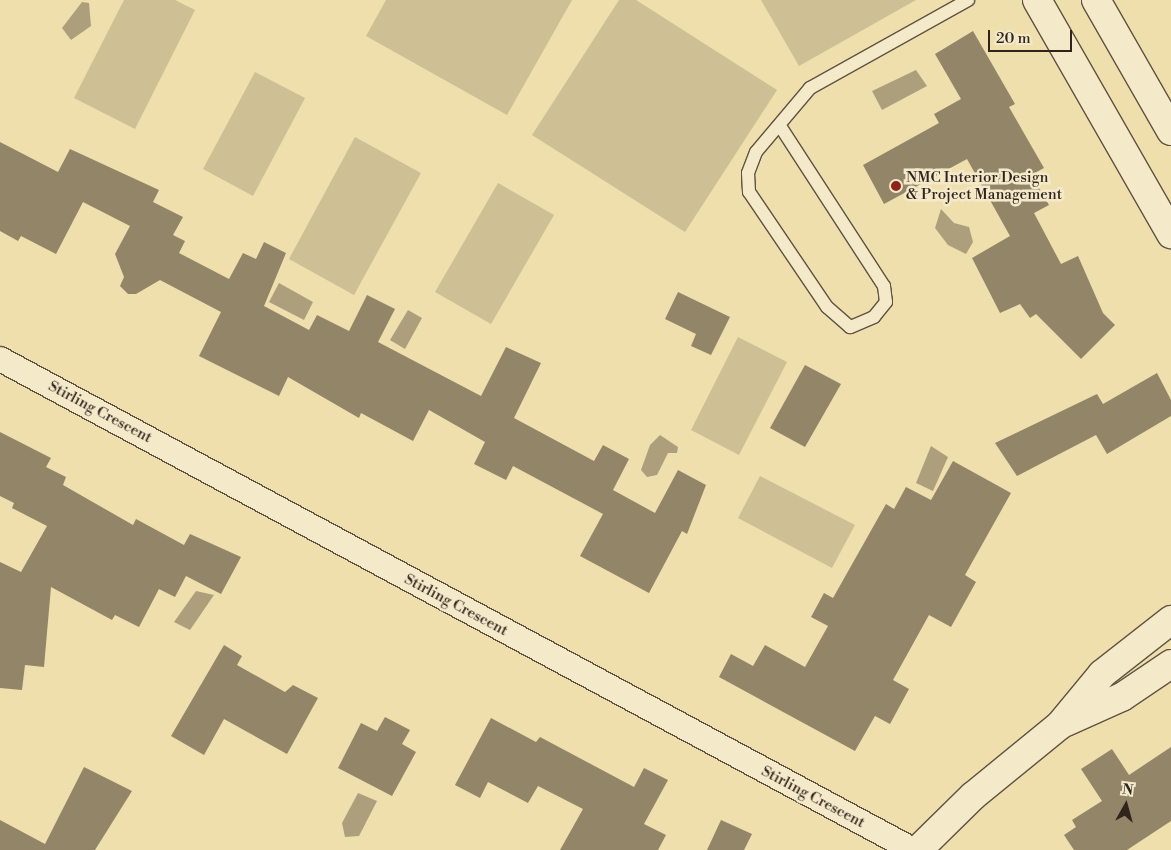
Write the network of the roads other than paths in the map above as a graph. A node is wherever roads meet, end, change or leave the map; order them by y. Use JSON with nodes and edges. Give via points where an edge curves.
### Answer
{"nodes":[{"id":1,"x":968,"y":0,"type":"edge"},
{"id":2,"x":1037,"y":0,"type":"edge"},
{"id":3,"x":1096,"y":0,"type":"edge"},
{"id":4,"x":780,"y":126,"type":"junction"},
{"id":5,"x":1171,"y":131,"type":"edge"},
{"id":6,"x":1171,"y":234,"type":"edge"},
{"id":7,"x":0,"y":359,"type":"edge"},
{"id":8,"x":1171,"y":620,"type":"edge"},
{"id":9,"x":1171,"y":664,"type":"edge"},
{"id":10,"x":1060,"y":725,"type":"junction"},
{"id":11,"x":912,"y":850,"type":"edge"},
{"id":12,"x":918,"y":850,"type":"edge"}],
"edges":[{"from":1,"to":4,"type":"lane","via":[[810,88]]},
{"from":2,"to":6,"type":"street"},
{"from":3,"to":5,"type":"street"},
{"from":4,"to":4,"type":"lane","via":[[756,152],[748,173],[749,192],[827,307],[850,327],[874,317],[886,302],[884,286]]},
{"from":7,"to":11,"type":"street","name":"Stirling Crescent"},
{"from":8,"to":10,"type":"street","via":[[1102,674]]},
{"from":9,"to":10,"type":"street","via":[[1122,697]]},
{"from":10,"to":12,"type":"street","via":[[973,796]]}]}
